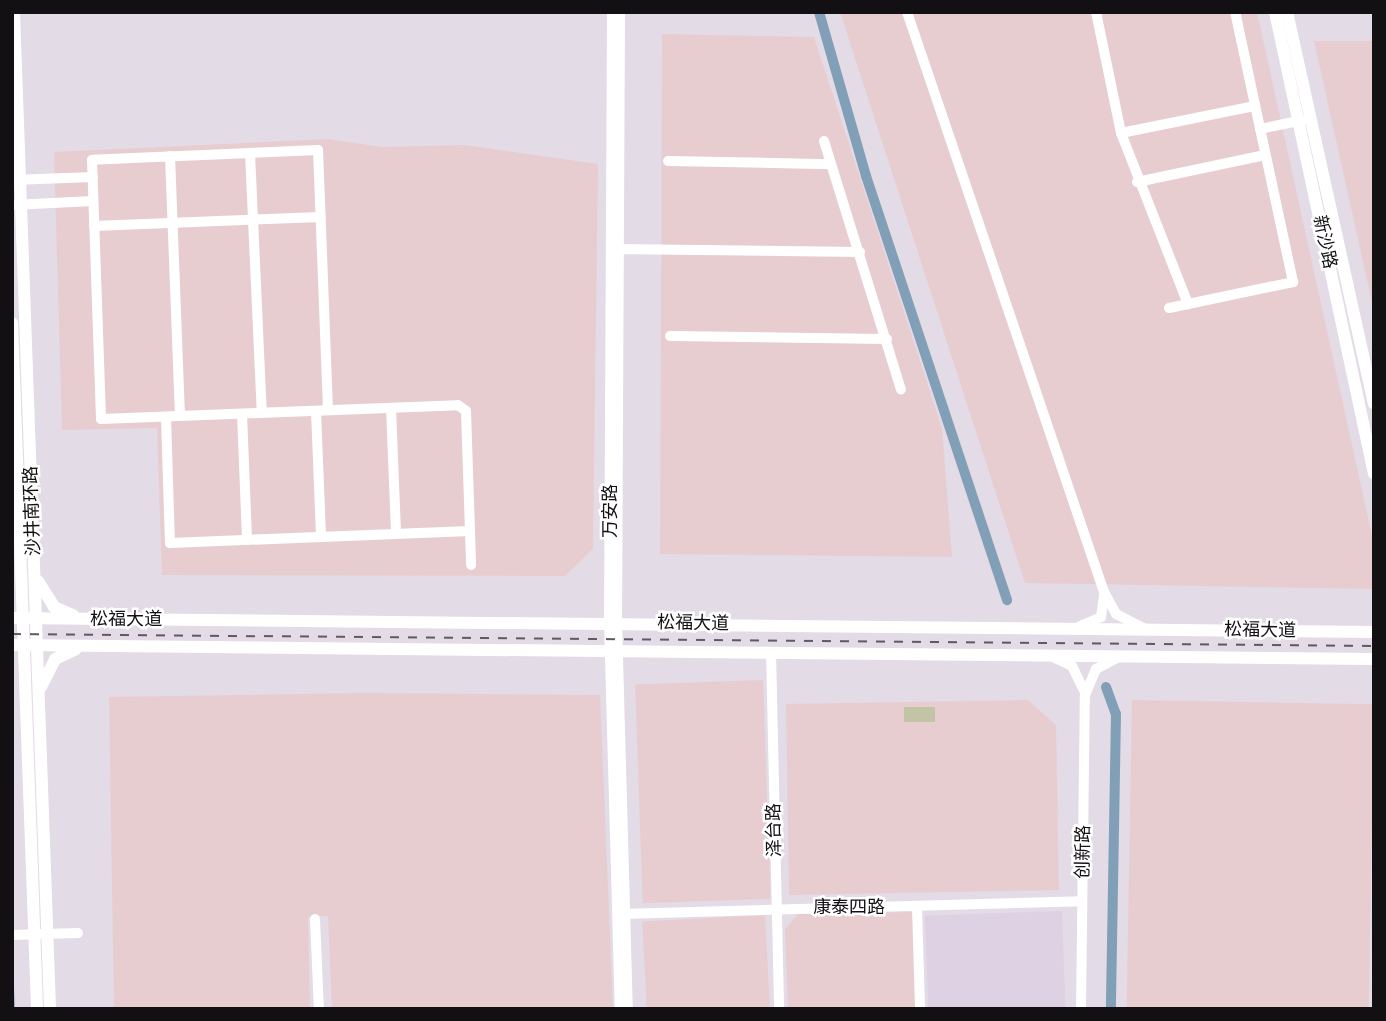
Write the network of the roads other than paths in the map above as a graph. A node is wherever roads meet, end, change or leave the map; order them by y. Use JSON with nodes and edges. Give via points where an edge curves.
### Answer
{"nodes":[{"id":1,"x":14,"y":12,"type":"edge"},
{"id":2,"x":612,"y":12,"type":"edge"},
{"id":3,"x":620,"y":12,"type":"edge"},
{"id":4,"x":907,"y":12,"type":"edge"},
{"id":5,"x":1096,"y":12,"type":"edge"},
{"id":6,"x":1235,"y":12,"type":"edge"},
{"id":7,"x":1275,"y":12,"type":"edge"},
{"id":8,"x":1287,"y":12,"type":"edge"},
{"id":9,"x":14,"y":70,"type":"edge"},
{"id":10,"x":1255,"y":106,"type":"junction"},
{"id":11,"x":1305,"y":119,"type":"junction"},
{"id":12,"x":1260,"y":129,"type":"junction"},
{"id":13,"x":1121,"y":133,"type":"junction"},
{"id":14,"x":824,"y":141,"type":"dead end"},
{"id":15,"x":250,"y":153,"type":"junction"},
{"id":16,"x":1265,"y":155,"type":"junction"},
{"id":17,"x":170,"y":156,"type":"junction"},
{"id":18,"x":668,"y":161,"type":"dead end"},
{"id":19,"x":831,"y":164,"type":"junction"},
{"id":20,"x":93,"y":177,"type":"junction"},
{"id":21,"x":16,"y":180,"type":"edge"},
{"id":22,"x":1137,"y":182,"type":"junction"},
{"id":23,"x":93,"y":201,"type":"junction"},
{"id":24,"x":17,"y":205,"type":"edge"},
{"id":25,"x":321,"y":217,"type":"junction"},
{"id":26,"x":253,"y":220,"type":"junction"},
{"id":27,"x":173,"y":223,"type":"junction"},
{"id":28,"x":94,"y":226,"type":"junction"},
{"id":29,"x":615,"y":249,"type":"junction"},
{"id":30,"x":860,"y":252,"type":"junction"},
{"id":31,"x":1188,"y":304,"type":"junction"},
{"id":32,"x":1169,"y":308,"type":"dead end"},
{"id":33,"x":12,"y":323,"type":"edge"},
{"id":34,"x":670,"y":336,"type":"dead end"},
{"id":35,"x":887,"y":339,"type":"junction"},
{"id":36,"x":13,"y":388,"type":"edge"},
{"id":37,"x":901,"y":389,"type":"dead end"},
{"id":38,"x":1374,"y":403,"type":"edge"},
{"id":39,"x":391,"y":408,"type":"junction"},
{"id":40,"x":328,"y":410,"type":"junction"},
{"id":41,"x":316,"y":411,"type":"junction"},
{"id":42,"x":262,"y":413,"type":"junction"},
{"id":43,"x":242,"y":414,"type":"junction"},
{"id":44,"x":180,"y":416,"type":"junction"},
{"id":45,"x":166,"y":417,"type":"junction"},
{"id":46,"x":1374,"y":473,"type":"edge"},
{"id":47,"x":470,"y":531,"type":"junction"},
{"id":48,"x":396,"y":534,"type":"junction"},
{"id":49,"x":321,"y":537,"type":"junction"},
{"id":50,"x":247,"y":540,"type":"junction"},
{"id":51,"x":34,"y":560,"type":"junction"},
{"id":52,"x":471,"y":565,"type":"dead end"},
{"id":53,"x":21,"y":581,"type":"junction"},
{"id":54,"x":1104,"y":592,"type":"junction"},
{"id":55,"x":12,"y":607,"type":"edge"},
{"id":56,"x":24,"y":618,"type":"edge"},
{"id":57,"x":87,"y":618,"type":"junction"},
{"id":58,"x":613,"y":622,"type":"junction"},
{"id":59,"x":1075,"y":628,"type":"junction"},
{"id":60,"x":1145,"y":629,"type":"junction"},
{"id":61,"x":1370,"y":631,"type":"edge"},
{"id":62,"x":24,"y":646,"type":"edge"},
{"id":63,"x":85,"y":646,"type":"junction"},
{"id":64,"x":613,"y":650,"type":"junction"},
{"id":65,"x":771,"y":652,"type":"junction"},
{"id":66,"x":1049,"y":656,"type":"junction"},
{"id":67,"x":1121,"y":657,"type":"junction"},
{"id":68,"x":12,"y":659,"type":"edge"},
{"id":69,"x":1374,"y":661,"type":"edge"},
{"id":70,"x":26,"y":690,"type":"junction"},
{"id":71,"x":1085,"y":695,"type":"junction"},
{"id":72,"x":38,"y":697,"type":"junction"},
{"id":73,"x":1082,"y":901,"type":"junction"},
{"id":74,"x":917,"y":907,"type":"junction"},
{"id":75,"x":776,"y":908,"type":"junction"},
{"id":76,"x":621,"y":914,"type":"junction"},
{"id":77,"x":315,"y":919,"type":"dead end"},
{"id":78,"x":78,"y":933,"type":"dead end"},
{"id":79,"x":41,"y":934,"type":"junction"},
{"id":80,"x":12,"y":935,"type":"edge"},
{"id":81,"x":37,"y":1009,"type":"edge"},
{"id":82,"x":50,"y":1009,"type":"edge"},
{"id":83,"x":319,"y":1009,"type":"edge"},
{"id":84,"x":620,"y":1009,"type":"edge"},
{"id":85,"x":628,"y":1009,"type":"edge"},
{"id":86,"x":779,"y":1009,"type":"edge"},
{"id":87,"x":920,"y":1009,"type":"edge"},
{"id":88,"x":1081,"y":1009,"type":"edge"}],
"edges":[{"from":1,"to":9,"type":"main road","name":"沙井南环路"},
{"from":2,"to":29,"type":"street","name":"万安路"},
{"from":3,"to":29,"type":"street","name":"万安路"},
{"from":4,"to":54,"type":"street"},
{"from":5,"to":13,"type":"street"},
{"from":6,"to":10,"type":"street"},
{"from":7,"to":11,"type":"main road","name":"新沙路"},
{"from":8,"to":11,"type":"main road","name":"新沙路"},
{"from":9,"to":21,"type":"main road","name":"沙井南环路"},
{"from":10,"to":12,"type":"street"},
{"from":10,"to":13,"type":"street"},
{"from":11,"to":12,"type":"street"},
{"from":11,"to":38,"type":"main road","name":"新沙路"},
{"from":11,"to":46,"type":"main road","name":"新沙路"},
{"from":12,"to":16,"type":"street"},
{"from":13,"to":22,"type":"street"},
{"from":14,"to":19,"type":"street"},
{"from":15,"to":17,"type":"street"},
{"from":15,"to":25,"type":"street","via":[[318,150]]},
{"from":15,"to":26,"type":"street"},
{"from":16,"to":22,"type":"street"},
{"from":16,"to":31,"type":"street","via":[[1293,282]]},
{"from":17,"to":20,"type":"street","via":[[92,160]]},
{"from":17,"to":27,"type":"street"},
{"from":18,"to":19,"type":"street"},
{"from":19,"to":30,"type":"street"},
{"from":20,"to":21,"type":"street"},
{"from":20,"to":23,"type":"street"},
{"from":21,"to":24,"type":"main road","name":"沙井南环路"},
{"from":22,"to":31,"type":"street"},
{"from":23,"to":24,"type":"street"},
{"from":23,"to":28,"type":"street"},
{"from":24,"to":51,"type":"main road","name":"沙井南环路"},
{"from":25,"to":26,"type":"street"},
{"from":25,"to":40,"type":"street"},
{"from":26,"to":27,"type":"street"},
{"from":26,"to":42,"type":"street"},
{"from":27,"to":28,"type":"street"},
{"from":27,"to":44,"type":"street"},
{"from":28,"to":45,"type":"street","via":[[100,419]]},
{"from":29,"to":30,"type":"street"},
{"from":29,"to":58,"type":"street","name":"万安路"},
{"from":30,"to":35,"type":"street"},
{"from":31,"to":32,"type":"street"},
{"from":33,"to":36,"type":"main road","name":"沙井南环路"},
{"from":34,"to":35,"type":"street"},
{"from":35,"to":37,"type":"street"},
{"from":36,"to":53,"type":"main road","name":"沙井南环路"},
{"from":39,"to":40,"type":"street"},
{"from":39,"to":47,"type":"street","via":[[458,405],[466,411]]},
{"from":39,"to":48,"type":"street"},
{"from":40,"to":41,"type":"street"},
{"from":41,"to":42,"type":"street"},
{"from":41,"to":49,"type":"street"},
{"from":42,"to":43,"type":"street"},
{"from":43,"to":44,"type":"street"},
{"from":43,"to":50,"type":"street"},
{"from":44,"to":45,"type":"street"},
{"from":45,"to":50,"type":"street","via":[[170,543]]},
{"from":47,"to":48,"type":"street"},
{"from":47,"to":52,"type":"street"},
{"from":48,"to":49,"type":"street"},
{"from":49,"to":50,"type":"street"},
{"from":51,"to":56,"type":"main road","name":"沙井南环路"},
{"from":51,"to":57,"type":"main road","via":[[50,603]]},
{"from":53,"to":55,"type":"main road"},
{"from":53,"to":56,"type":"main road","name":"沙井南环路"},
{"from":54,"to":59,"type":"street","via":[[1101,617]]},
{"from":54,"to":60,"type":"street","via":[[1116,614]]},
{"from":56,"to":57,"type":"main road","name":"松福大道"},
{"from":56,"to":62,"type":"main road","name":"沙井南环路"},
{"from":57,"to":58,"type":"main road","name":"松福大道"},
{"from":58,"to":59,"type":"main road","name":"松福大道"},
{"from":58,"to":64,"type":"street","name":"万安路"},
{"from":59,"to":60,"type":"main road","name":"松福大道"},
{"from":60,"to":61,"type":"main road","name":"松福大道"},
{"from":62,"to":63,"type":"main road","name":"松福大道"},
{"from":62,"to":70,"type":"main road","name":"沙井南环路"},
{"from":62,"to":72,"type":"main road","name":"沙井南环路"},
{"from":63,"to":64,"type":"main road","name":"松福大道"},
{"from":63,"to":72,"type":"main road","via":[[52,662]]},
{"from":64,"to":65,"type":"main road","name":"松福大道"},
{"from":64,"to":76,"type":"street","name":"万安路"},
{"from":65,"to":66,"type":"main road","name":"松福大道"},
{"from":65,"to":75,"type":"street","name":"泽台路"},
{"from":66,"to":67,"type":"main road","name":"松福大道"},
{"from":66,"to":71,"type":"street","name":"创新路","via":[[1072,666]]},
{"from":67,"to":69,"type":"main road","name":"松福大道"},
{"from":67,"to":71,"type":"street","name":"创新路","via":[[1096,668]]},
{"from":68,"to":70,"type":"main road"},
{"from":70,"to":79,"type":"main road","name":"沙井南环路"},
{"from":71,"to":73,"type":"street","name":"创新路"},
{"from":72,"to":79,"type":"main road","name":"沙井南环路"},
{"from":73,"to":74,"type":"street","name":"康泰四路"},
{"from":73,"to":88,"type":"street","name":"创新路"},
{"from":74,"to":75,"type":"street","name":"康泰四路"},
{"from":74,"to":87,"type":"street"},
{"from":75,"to":76,"type":"street","name":"康泰四路"},
{"from":75,"to":86,"type":"street","name":"泽台路"},
{"from":76,"to":84,"type":"street","name":"万安路"},
{"from":76,"to":85,"type":"street","name":"万安路"},
{"from":77,"to":83,"type":"street"},
{"from":78,"to":79,"type":"street"},
{"from":79,"to":80,"type":"street"},
{"from":79,"to":81,"type":"main road","name":"沙井南环路"},
{"from":79,"to":82,"type":"main road","name":"沙井南环路"}]}
